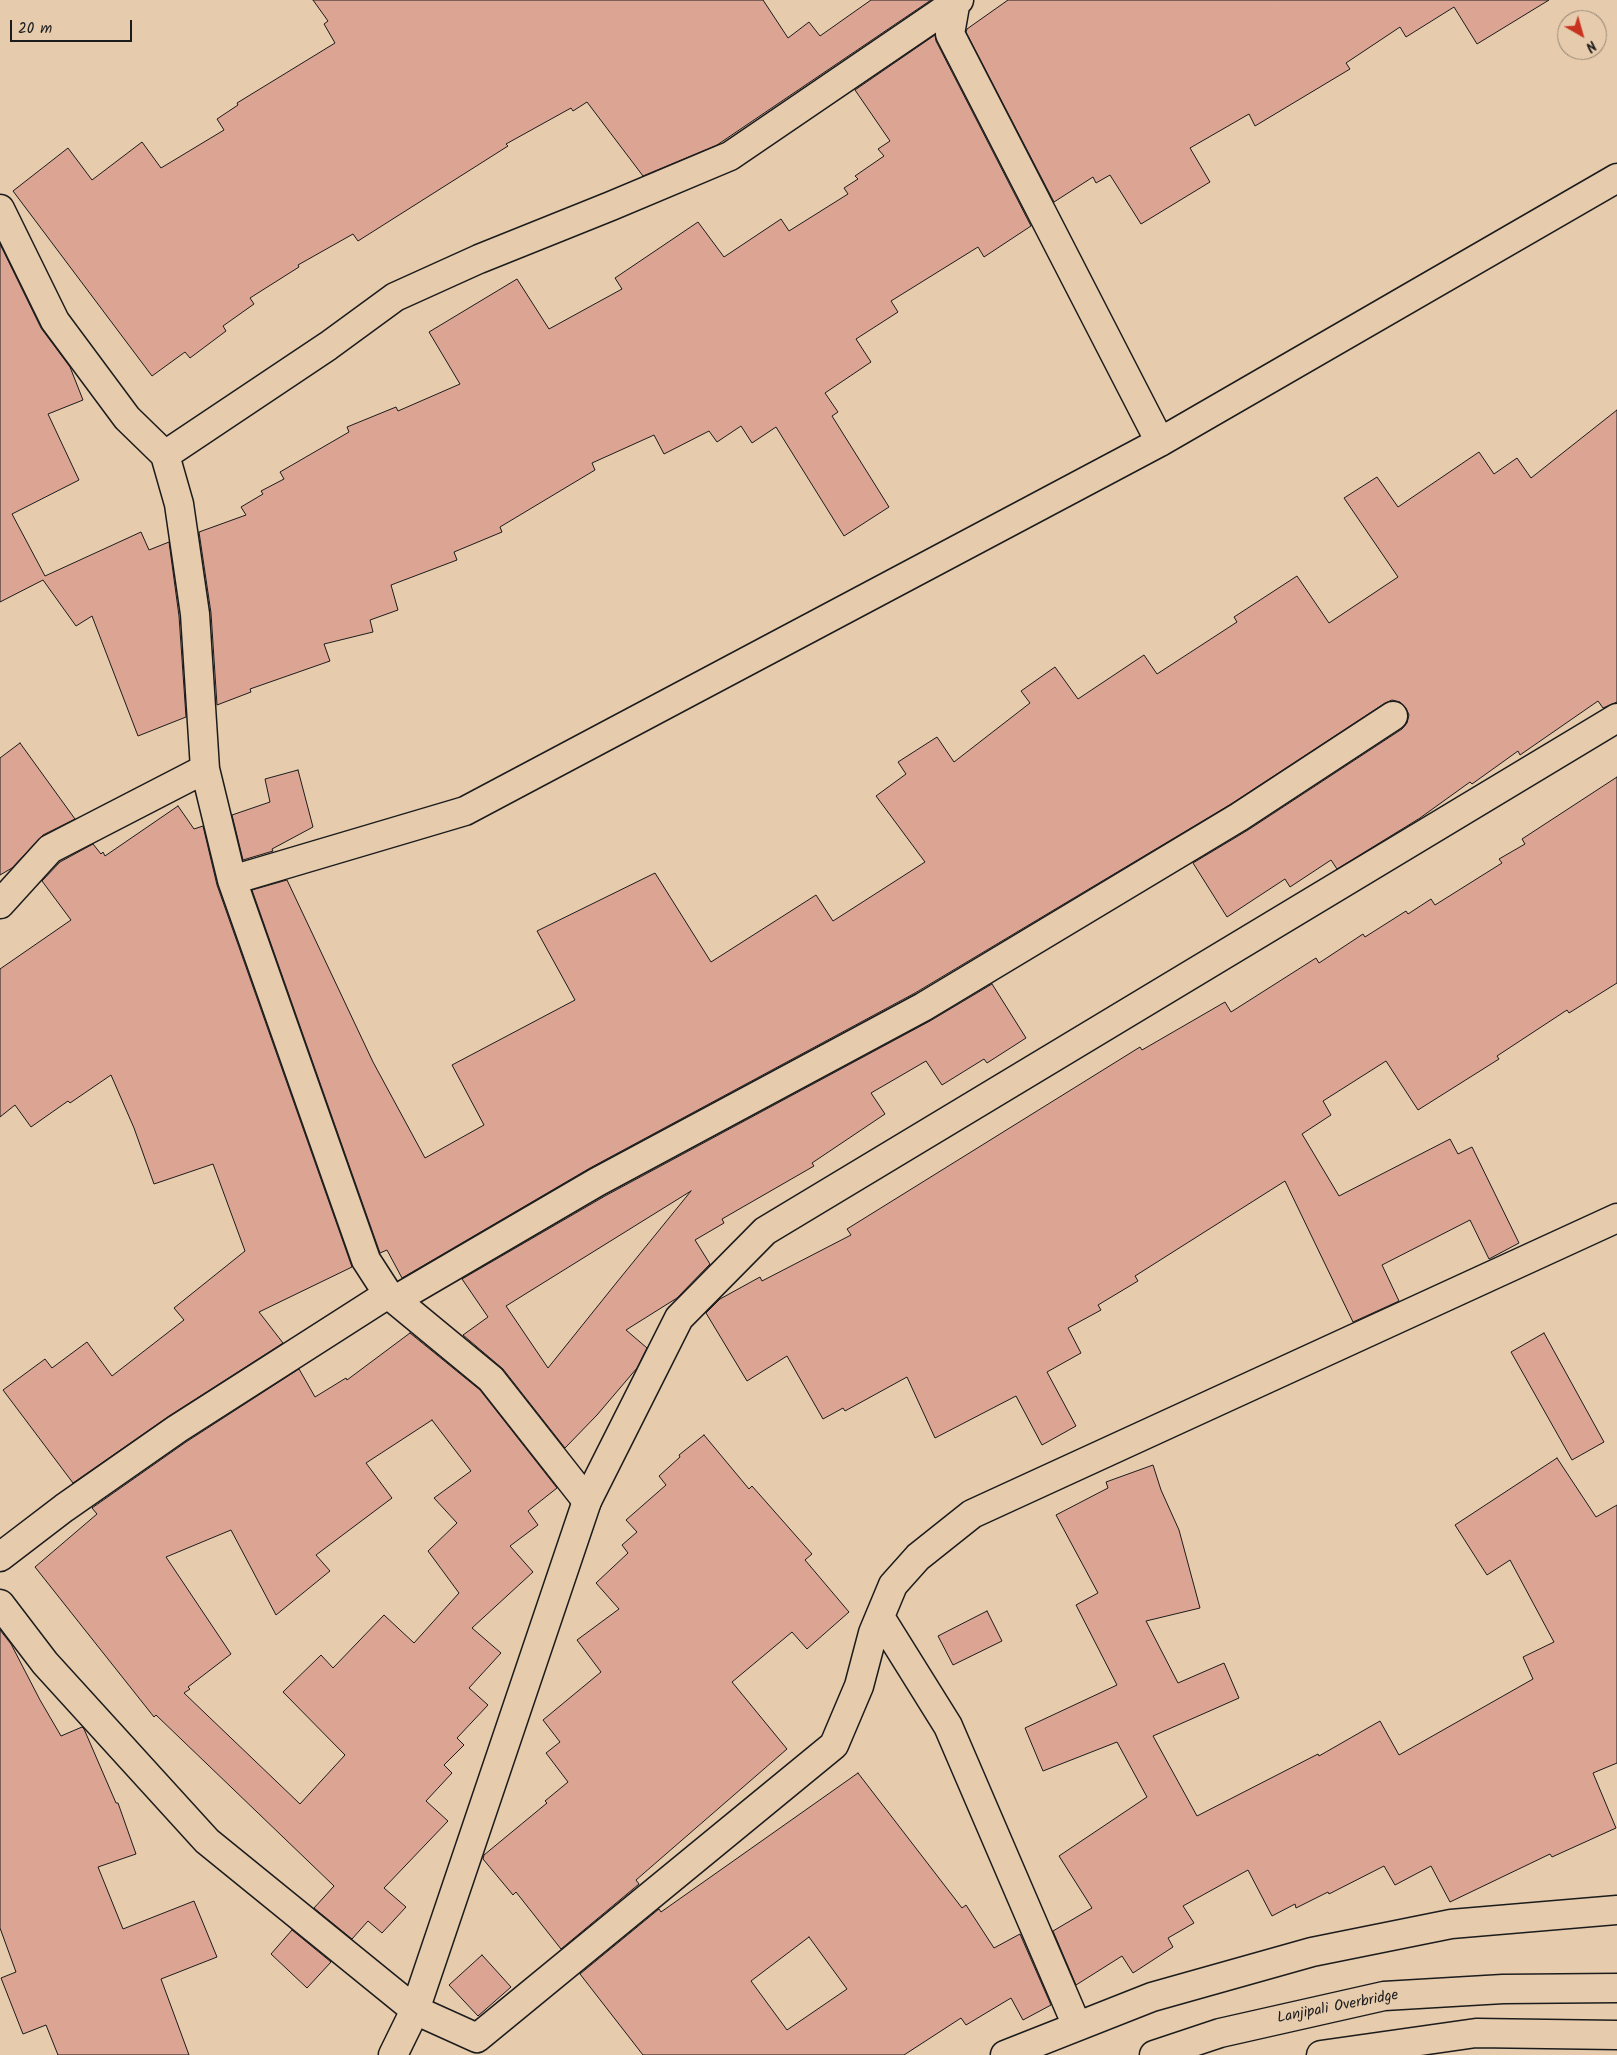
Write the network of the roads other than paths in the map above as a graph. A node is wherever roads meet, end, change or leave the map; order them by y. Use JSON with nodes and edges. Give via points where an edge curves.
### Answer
{"nodes":[{"id":1,"x":957,"y":1,"type":"edge"},
{"id":2,"x":1617,"y":178,"type":"edge"},
{"id":3,"x":0,"y":210,"type":"edge"},
{"id":4,"x":1160,"y":442,"type":"junction"},
{"id":5,"x":165,"y":455,"type":"junction"},
{"id":6,"x":1393,"y":716,"type":"dead end"},
{"id":7,"x":1617,"y":718,"type":"edge"},
{"id":8,"x":205,"y":768,"type":"junction"},
{"id":9,"x":232,"y":880,"type":"junction"},
{"id":10,"x":0,"y":904,"type":"edge"},
{"id":11,"x":1617,"y":1218,"type":"edge"},
{"id":12,"x":392,"y":1297,"type":"junction"},
{"id":13,"x":587,"y":1501,"type":"junction"},
{"id":14,"x":0,"y":1556,"type":"edge"},
{"id":15,"x":0,"y":1604,"type":"edge"},
{"id":16,"x":880,"y":1617,"type":"junction"},
{"id":17,"x":1617,"y":1910,"type":"edge"},
{"id":18,"x":1617,"y":1988,"type":"edge"},
{"id":19,"x":415,"y":2010,"type":"junction"},
{"id":20,"x":1077,"y":2026,"type":"junction"},
{"id":21,"x":1617,"y":2035,"type":"edge"},
{"id":22,"x":393,"y":2055,"type":"edge"},
{"id":23,"x":1005,"y":2055,"type":"edge"},
{"id":24,"x":1154,"y":2055,"type":"edge"},
{"id":25,"x":1321,"y":2055,"type":"edge"}],
"edges":[{"from":1,"to":4,"type":"street","via":[[950,34]]},
{"from":1,"to":5,"type":"street","via":[[730,156],[478,259],[395,297]]},
{"from":2,"to":4,"type":"street"},
{"from":3,"to":5,"type":"street","via":[[55,321],[127,418]]},
{"from":4,"to":9,"type":"street","via":[[465,811]]},
{"from":5,"to":8,"type":"street","via":[[179,504],[194,614]]},
{"from":6,"to":12,"type":"street","via":[[1239,817],[923,1007],[597,1182]]},
{"from":7,"to":13,"type":"street","via":[[765,1231],[679,1318]]},
{"from":8,"to":9,"type":"street"},
{"from":8,"to":10,"type":"street","via":[[50,849]]},
{"from":9,"to":12,"type":"street","via":[[366,1260]]},
{"from":11,"to":16,"type":"street","via":[[972,1514],[918,1557],[893,1585]]},
{"from":12,"to":13,"type":"street","via":[[491,1379]]},
{"from":12,"to":14,"type":"street","via":[[177,1429]]},
{"from":13,"to":19,"type":"street"},
{"from":15,"to":19,"type":"street","via":[[45,1663],[207,1841]]},
{"from":16,"to":19,"type":"street","via":[[860,1686],[834,1745],[477,2038]]},
{"from":16,"to":20,"type":"street","via":[[948,1726]]},
{"from":17,"to":20,"type":"street","via":[[1451,1924],[1312,1952],[1152,1997]]},
{"from":18,"to":24,"type":"street","name":"Lanjipali Overbridge","via":[[1502,1989],[1384,1996],[1220,2033]]},
{"from":19,"to":22,"type":"street"},
{"from":20,"to":23,"type":"street"},
{"from":21,"to":25,"type":"street","via":[[1476,2033]]}]}
